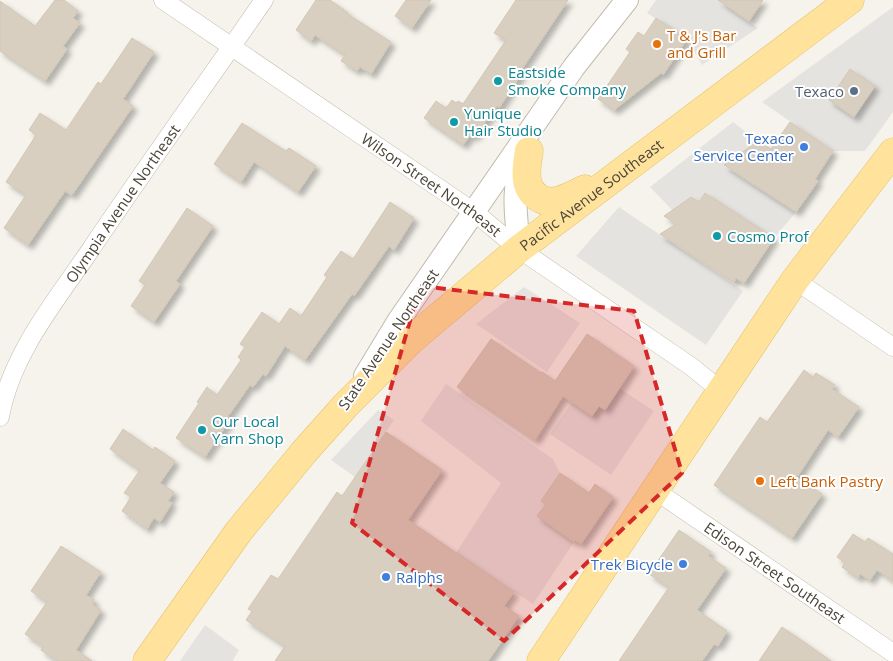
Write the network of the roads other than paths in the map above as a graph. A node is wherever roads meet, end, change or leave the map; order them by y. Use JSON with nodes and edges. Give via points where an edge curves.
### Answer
{"nodes":[{"id":1,"x":163,"y":0,"type":"edge"},
{"id":2,"x":264,"y":0,"type":"edge"},
{"id":3,"x":850,"y":0,"type":"edge"},
{"id":4,"x":624,"y":5,"type":"edge"},
{"id":5,"x":232,"y":47,"type":"junction"},
{"id":6,"x":529,"y":151,"type":"junction"},
{"id":7,"x":893,"y":152,"type":"edge"},
{"id":8,"x":636,"y":160,"type":"junction"},
{"id":9,"x":474,"y":212,"type":"junction"},
{"id":10,"x":519,"y":249,"type":"junction"},
{"id":11,"x":795,"y":280,"type":"junction"},
{"id":12,"x":893,"y":347,"type":"edge"},
{"id":13,"x":721,"y":391,"type":"junction"},
{"id":14,"x":345,"y":406,"type":"junction"},
{"id":15,"x":0,"y":417,"type":"edge"},
{"id":16,"x":656,"y":491,"type":"junction"},
{"id":17,"x":893,"y":653,"type":"edge"},
{"id":18,"x":147,"y":661,"type":"edge"},
{"id":19,"x":541,"y":661,"type":"edge"}],
"edges":[{"from":1,"to":5,"type":"street","name":"Wilson Street Northeast"},
{"from":2,"to":5,"type":"street","name":"Olympia Avenue Northeast"},
{"from":3,"to":8,"type":"main road","name":"Pacific Avenue Southeast"},
{"from":4,"to":6,"type":"street","name":"State Avenue Northeast"},
{"from":4,"to":9,"type":"street","name":"State Avenue Northeast","via":[[574,67]]},
{"from":5,"to":9,"type":"street","name":"Wilson Street Northeast"},
{"from":5,"to":15,"type":"street","name":"Olympia Avenue Northeast","via":[[35,331],[16,368]]},
{"from":6,"to":8,"type":"main road","via":[[528,188],[544,201],[558,201]]},
{"from":6,"to":10,"type":"street","name":"State Avenue Northeast","via":[[520,168],[516,187]]},
{"from":7,"to":11,"type":"main road"},
{"from":8,"to":10,"type":"main road","name":"Pacific Avenue Southeast"},
{"from":9,"to":10,"type":"street","name":"Wilson Street Northeast"},
{"from":9,"to":14,"type":"street","name":"State Avenue Northeast","via":[[399,320]]},
{"from":10,"to":13,"type":"street","name":"Wilson Street Northeast","via":[[692,367]]},
{"from":10,"to":14,"type":"main road","name":"Pacific Avenue Southeast","via":[[411,340]]},
{"from":11,"to":12,"type":"street"},
{"from":11,"to":13,"type":"main road"},
{"from":13,"to":16,"type":"main road"},
{"from":14,"to":18,"type":"main road","name":"State Avenue Northeast","via":[[239,531]]},
{"from":16,"to":17,"type":"street","name":"Edison Street Southeast"},
{"from":16,"to":19,"type":"main road"}]}
